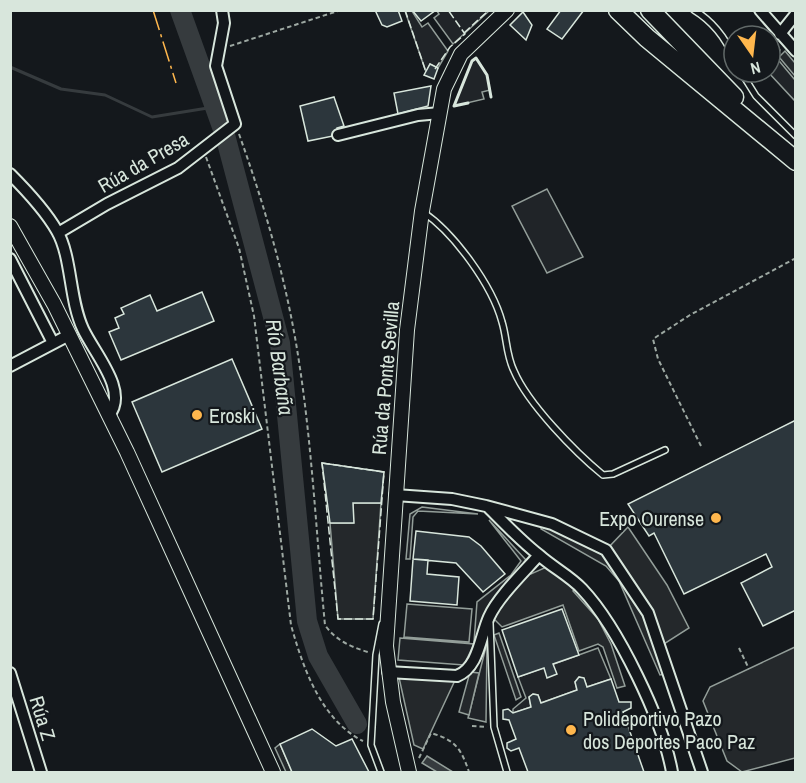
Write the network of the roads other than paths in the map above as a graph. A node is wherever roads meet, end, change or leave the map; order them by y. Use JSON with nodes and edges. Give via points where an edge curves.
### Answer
{"nodes":[{"id":1,"x":222,"y":10,"type":"edge"},
{"id":2,"x":507,"y":10,"type":"edge"},
{"id":3,"x":618,"y":10,"type":"edge"},
{"id":4,"x":650,"y":10,"type":"edge"},
{"id":5,"x":694,"y":10,"type":"edge"},
{"id":6,"x":760,"y":10,"type":"edge"},
{"id":7,"x":795,"y":14,"type":"edge"},
{"id":8,"x":772,"y":24,"type":"edge"},
{"id":9,"x":782,"y":31,"type":"edge"},
{"id":10,"x":782,"y":36,"type":"edge"},
{"id":11,"x":722,"y":37,"type":"edge"},
{"id":12,"x":795,"y":51,"type":"edge"},
{"id":13,"x":748,"y":84,"type":"edge"},
{"id":14,"x":440,"y":113,"type":"junction"},
{"id":15,"x":338,"y":135,"type":"dead end"},
{"id":16,"x":795,"y":136,"type":"edge"},
{"id":17,"x":795,"y":151,"type":"edge"},
{"id":18,"x":795,"y":161,"type":"edge"},
{"id":19,"x":10,"y":174,"type":"edge"},
{"id":20,"x":422,"y":211,"type":"junction"},
{"id":21,"x":10,"y":226,"type":"edge"},
{"id":22,"x":58,"y":233,"type":"junction"},
{"id":23,"x":10,"y":259,"type":"edge"},
{"id":24,"x":69,"y":335,"type":"junction"},
{"id":25,"x":54,"y":343,"type":"junction"},
{"id":26,"x":10,"y":366,"type":"edge"},
{"id":27,"x":109,"y":416,"type":"junction"},
{"id":28,"x":665,"y":450,"type":"dead end"},
{"id":29,"x":394,"y":495,"type":"junction"},
{"id":30,"x":486,"y":506,"type":"junction"},
{"id":31,"x":539,"y":555,"type":"junction"},
{"id":32,"x":388,"y":594,"type":"junction"},
{"id":33,"x":490,"y":615,"type":"junction"},
{"id":34,"x":388,"y":672,"type":"junction"},
{"id":35,"x":10,"y":673,"type":"edge"},
{"id":36,"x":414,"y":770,"type":"edge"},
{"id":37,"x":41,"y":772,"type":"edge"},
{"id":38,"x":273,"y":772,"type":"edge"},
{"id":39,"x":381,"y":772,"type":"edge"},
{"id":40,"x":507,"y":772,"type":"edge"},
{"id":41,"x":672,"y":772,"type":"edge"},
{"id":42,"x":702,"y":772,"type":"edge"}],
"edges":[{"from":1,"to":22,"type":"street","name":"Rúa da Presa","via":[[224,23],[216,66],[235,124],[178,168]]},
{"from":2,"to":14,"type":"street","name":"Rúa da Ponte Sevilla","via":[[461,54],[444,89]]},
{"from":3,"to":18,"type":"highway"},
{"from":4,"to":17,"type":"highway","via":[[729,92]]},
{"from":5,"to":11,"type":"lane"},
{"from":6,"to":8,"type":"street"},
{"from":7,"to":9,"type":"street"},
{"from":10,"to":12,"type":"street"},
{"from":13,"to":16,"type":"lane"},
{"from":14,"to":15,"type":"street"},
{"from":14,"to":20,"type":"street","name":"Rúa da Ponte Sevilla"},
{"from":19,"to":22,"type":"street"},
{"from":20,"to":28,"type":"lane","via":[[439,223],[490,290],[514,372],[584,459],[603,475],[613,474]]},
{"from":20,"to":29,"type":"street","name":"Rúa da Ponte Sevilla","via":[[406,330]]},
{"from":21,"to":24,"type":"street"},
{"from":22,"to":27,"type":"street","via":[[79,320],[117,395]]},
{"from":23,"to":25,"type":"street"},
{"from":24,"to":25,"type":"street"},
{"from":24,"to":27,"type":"street"},
{"from":25,"to":26,"type":"street"},
{"from":27,"to":38,"type":"street"},
{"from":29,"to":30,"type":"street"},
{"from":29,"to":32,"type":"street","name":"Rúa da Ponte Sevilla"},
{"from":30,"to":31,"type":"street"},
{"from":30,"to":42,"type":"street","via":[[552,524],[606,550],[648,613]]},
{"from":31,"to":33,"type":"street"},
{"from":31,"to":41,"type":"street","via":[[580,587],[605,619],[652,711]]},
{"from":32,"to":34,"type":"street","name":"Rúa da Ponte Sevilla"},
{"from":32,"to":39,"type":"lane","via":[[376,655],[371,745]]},
{"from":33,"to":34,"type":"street","via":[[476,656],[464,673],[457,676]]},
{"from":33,"to":40,"type":"lane","via":[[494,727]]},
{"from":34,"to":36,"type":"street","name":"Rúa da Ponte Sevilla"},
{"from":35,"to":37,"type":"street","name":"Rúa Z"}]}
